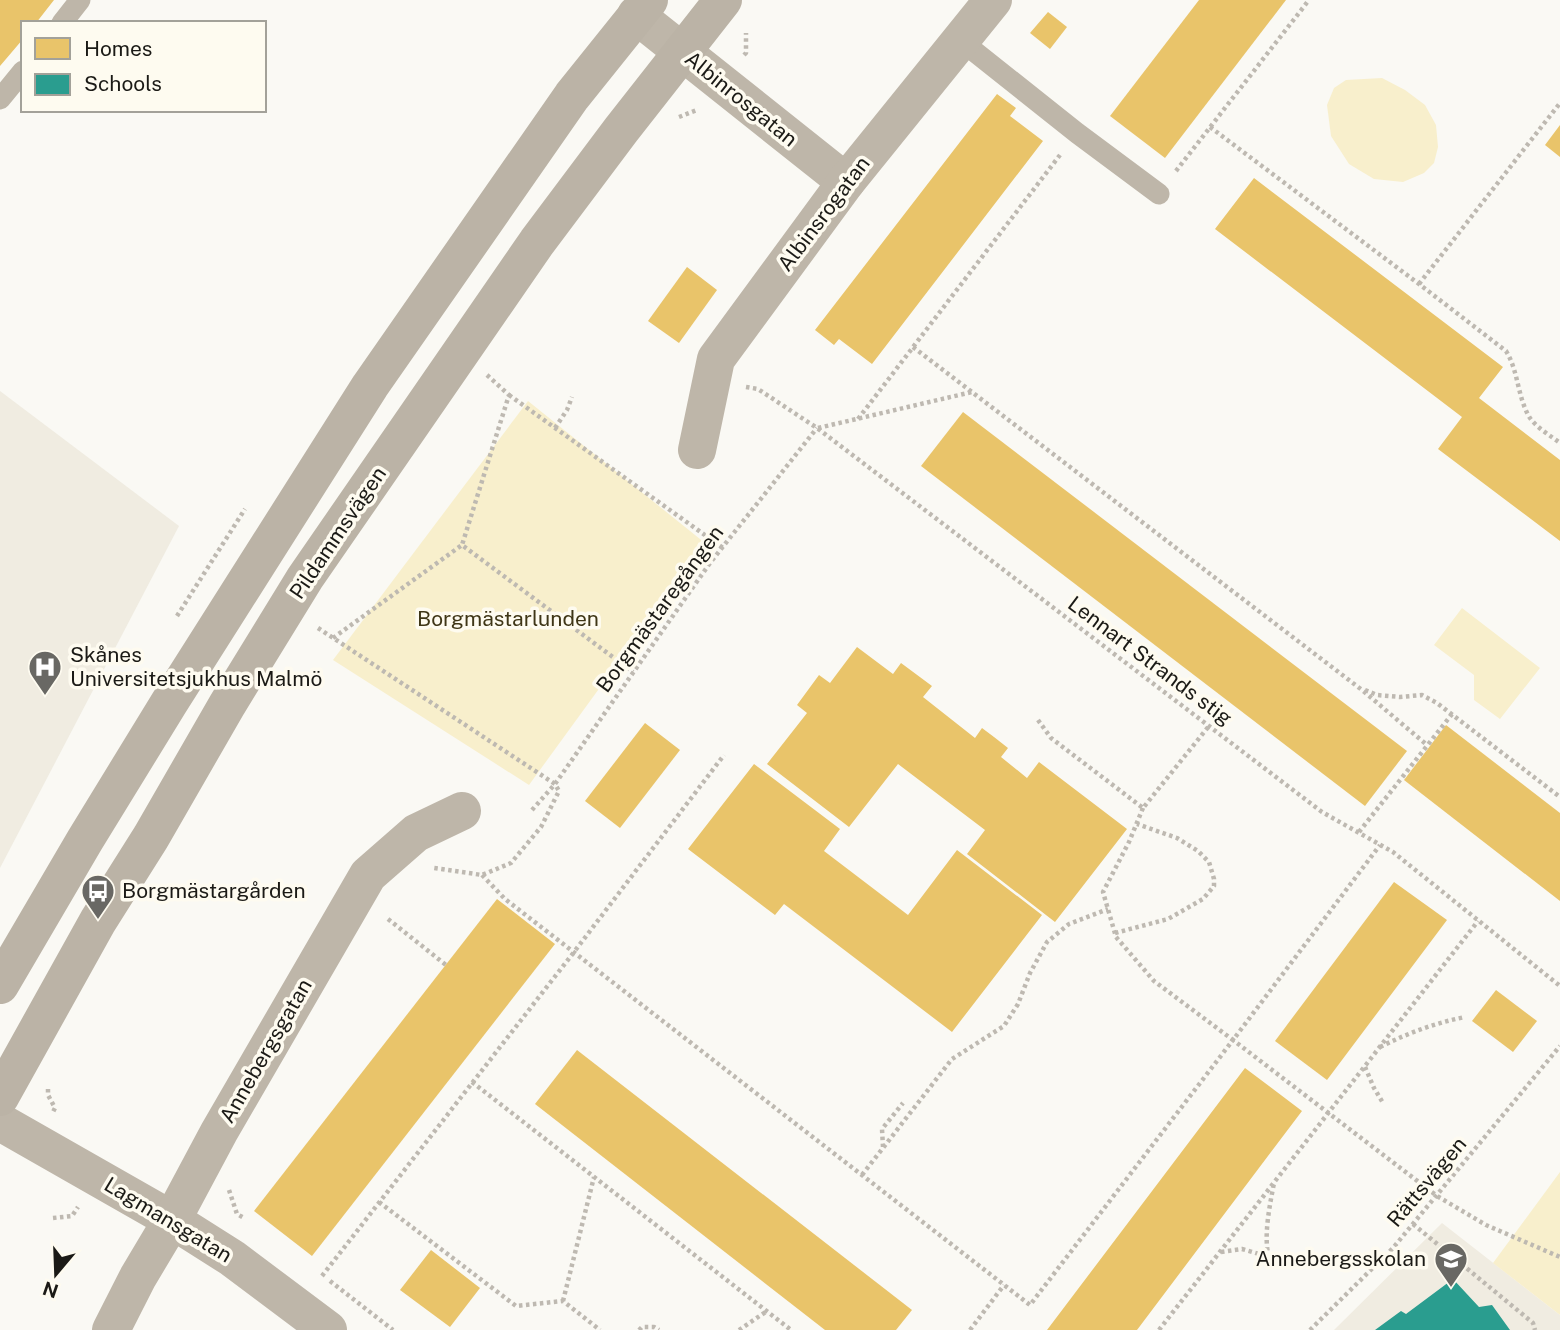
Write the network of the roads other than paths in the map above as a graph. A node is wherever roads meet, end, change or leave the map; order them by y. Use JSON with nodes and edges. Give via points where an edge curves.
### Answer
{"nodes":[{"id":1,"x":80,"y":0,"type":"edge"},
{"id":2,"x":993,"y":0,"type":"edge"},
{"id":3,"x":643,"y":8,"type":"edge"},
{"id":4,"x":736,"y":12,"type":"edge"},
{"id":5,"x":64,"y":21,"type":"edge"},
{"id":6,"x":960,"y":40,"type":"junction"},
{"id":7,"x":682,"y":51,"type":"junction"},
{"id":8,"x":21,"y":73,"type":"edge"},
{"id":9,"x":0,"y":99,"type":"edge"},
{"id":10,"x":846,"y":182,"type":"junction"},
{"id":11,"x":1158,"y":194,"type":"road end"},
{"id":12,"x":697,"y":450,"type":"dead end"},
{"id":13,"x":462,"y":811,"type":"dead end"},
{"id":14,"x":0,"y":985,"type":"edge"},
{"id":15,"x":0,"y":1097,"type":"edge"},
{"id":16,"x":0,"y":1122,"type":"edge"},
{"id":17,"x":172,"y":1220,"type":"junction"},
{"id":18,"x":111,"y":1330,"type":"edge"},
{"id":19,"x":328,"y":1330,"type":"edge"}],
"edges":[{"from":1,"to":5,"type":"lane"},
{"from":2,"to":6,"type":"street","name":"Albinsrogatan"},
{"from":3,"to":7,"type":"street","name":"Albinrosgatan"},
{"from":3,"to":14,"type":"main road","via":[[572,96],[370,386],[169,703]]},
{"from":4,"to":7,"type":"main road","name":"Pildammsvägen"},
{"from":6,"to":10,"type":"street","name":"Albinsrogatan"},
{"from":6,"to":11,"type":"lane"},
{"from":7,"to":10,"type":"street","name":"Albinrosgatan"},
{"from":7,"to":15,"type":"main road","name":"Pildammsvägen","via":[[537,242],[305,578],[98,921]]},
{"from":8,"to":9,"type":"lane"},
{"from":10,"to":12,"type":"street","name":"Albinsrogatan","via":[[716,359]]},
{"from":13,"to":17,"type":"street","name":"Annebergsgatan","via":[[416,833],[368,875]]},
{"from":16,"to":17,"type":"street","name":"Lagmansgatan"},
{"from":17,"to":18,"type":"street","name":"Annebergsgatan"},
{"from":17,"to":19,"type":"street","name":"Lagmansgatan","via":[[232,1258]]}]}
